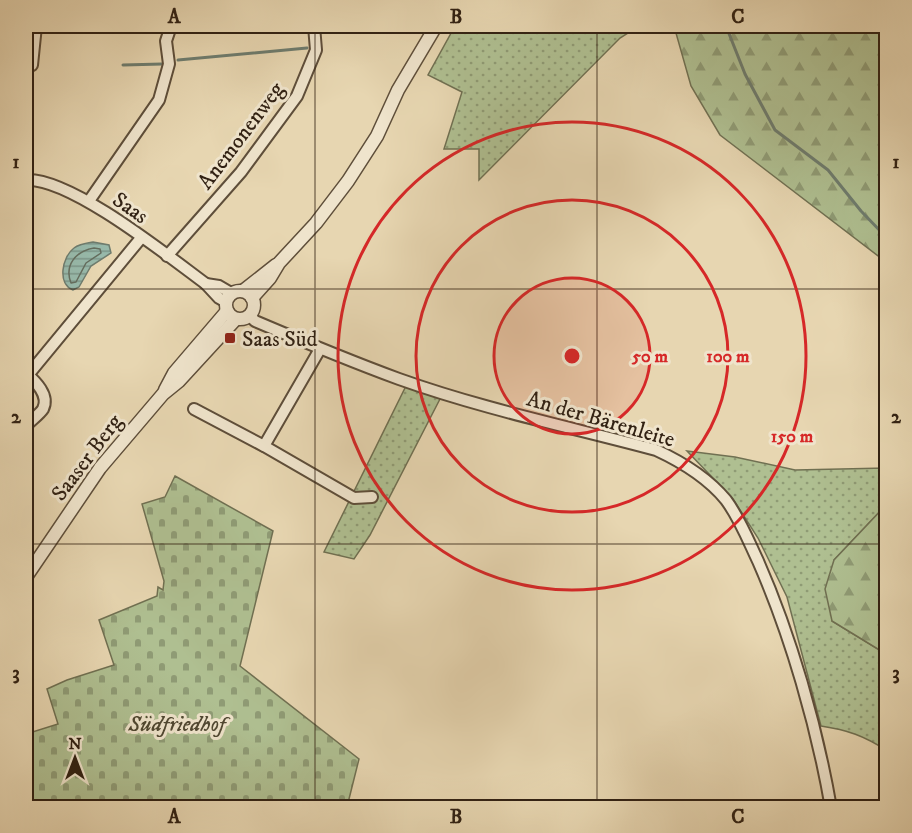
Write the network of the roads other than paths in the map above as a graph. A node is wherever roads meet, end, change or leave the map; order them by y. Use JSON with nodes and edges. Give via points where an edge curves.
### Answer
{"nodes":[{"id":1,"x":36,"y":26,"type":"edge"},
{"id":2,"x":171,"y":26,"type":"edge"},
{"id":3,"x":314,"y":26,"type":"edge"},
{"id":4,"x":436,"y":26,"type":"edge"},
{"id":5,"x":32,"y":65,"type":"dead end"},
{"id":6,"x":26,"y":180,"type":"edge"},
{"id":7,"x":89,"y":201,"type":"junction"},
{"id":8,"x":141,"y":238,"type":"junction"},
{"id":9,"x":167,"y":256,"type":"junction"},
{"id":10,"x":236,"y":302,"type":"junction"},
{"id":11,"x":250,"y":315,"type":"junction"},
{"id":12,"x":320,"y":349,"type":"junction"},
{"id":13,"x":27,"y":374,"type":"edge"},
{"id":14,"x":194,"y":409,"type":"dead end"},
{"id":15,"x":26,"y":426,"type":"edge"},
{"id":16,"x":264,"y":446,"type":"junction"},
{"id":17,"x":372,"y":497,"type":"dead end"},
{"id":18,"x":26,"y":577,"type":"edge"},
{"id":19,"x":831,"y":807,"type":"edge"}],
"edges":[{"from":1,"to":5,"type":"street"},
{"from":2,"to":7,"type":"street","via":[[166,41],[169,64],[159,100]]},
{"from":3,"to":9,"type":"street","name":"Anemonenweg","via":[[316,50],[297,96],[241,172]]},
{"from":4,"to":10,"type":"street","name":"Saaser Berg","via":[[348,181],[270,278]]},
{"from":6,"to":7,"type":"street","name":"Saas","via":[[50,184]]},
{"from":7,"to":8,"type":"street","name":"Saas"},
{"from":8,"to":9,"type":"street","name":"Saas"},
{"from":8,"to":13,"type":"street"},
{"from":9,"to":10,"type":"street","name":"Saas","via":[[206,284],[219,286]]},
{"from":10,"to":11,"type":"street","via":[[246,318]]},
{"from":10,"to":11,"type":"street","via":[[254,305]]},
{"from":10,"to":18,"type":"street","name":"Saaser Berg","via":[[179,381],[163,394],[100,468]]},
{"from":11,"to":12,"type":"street","name":"An der Bärenleite","via":[[255,321]]},
{"from":12,"to":16,"type":"street"},
{"from":12,"to":19,"type":"street","name":"An der Bärenleite","via":[[465,400],[656,450],[677,459],[715,488],[739,519],[784,628],[813,724]]},
{"from":13,"to":15,"type":"street","via":[[40,386],[44,400],[43,409]]},
{"from":14,"to":16,"type":"street"},
{"from":16,"to":17,"type":"street","via":[[354,498]]}]}
